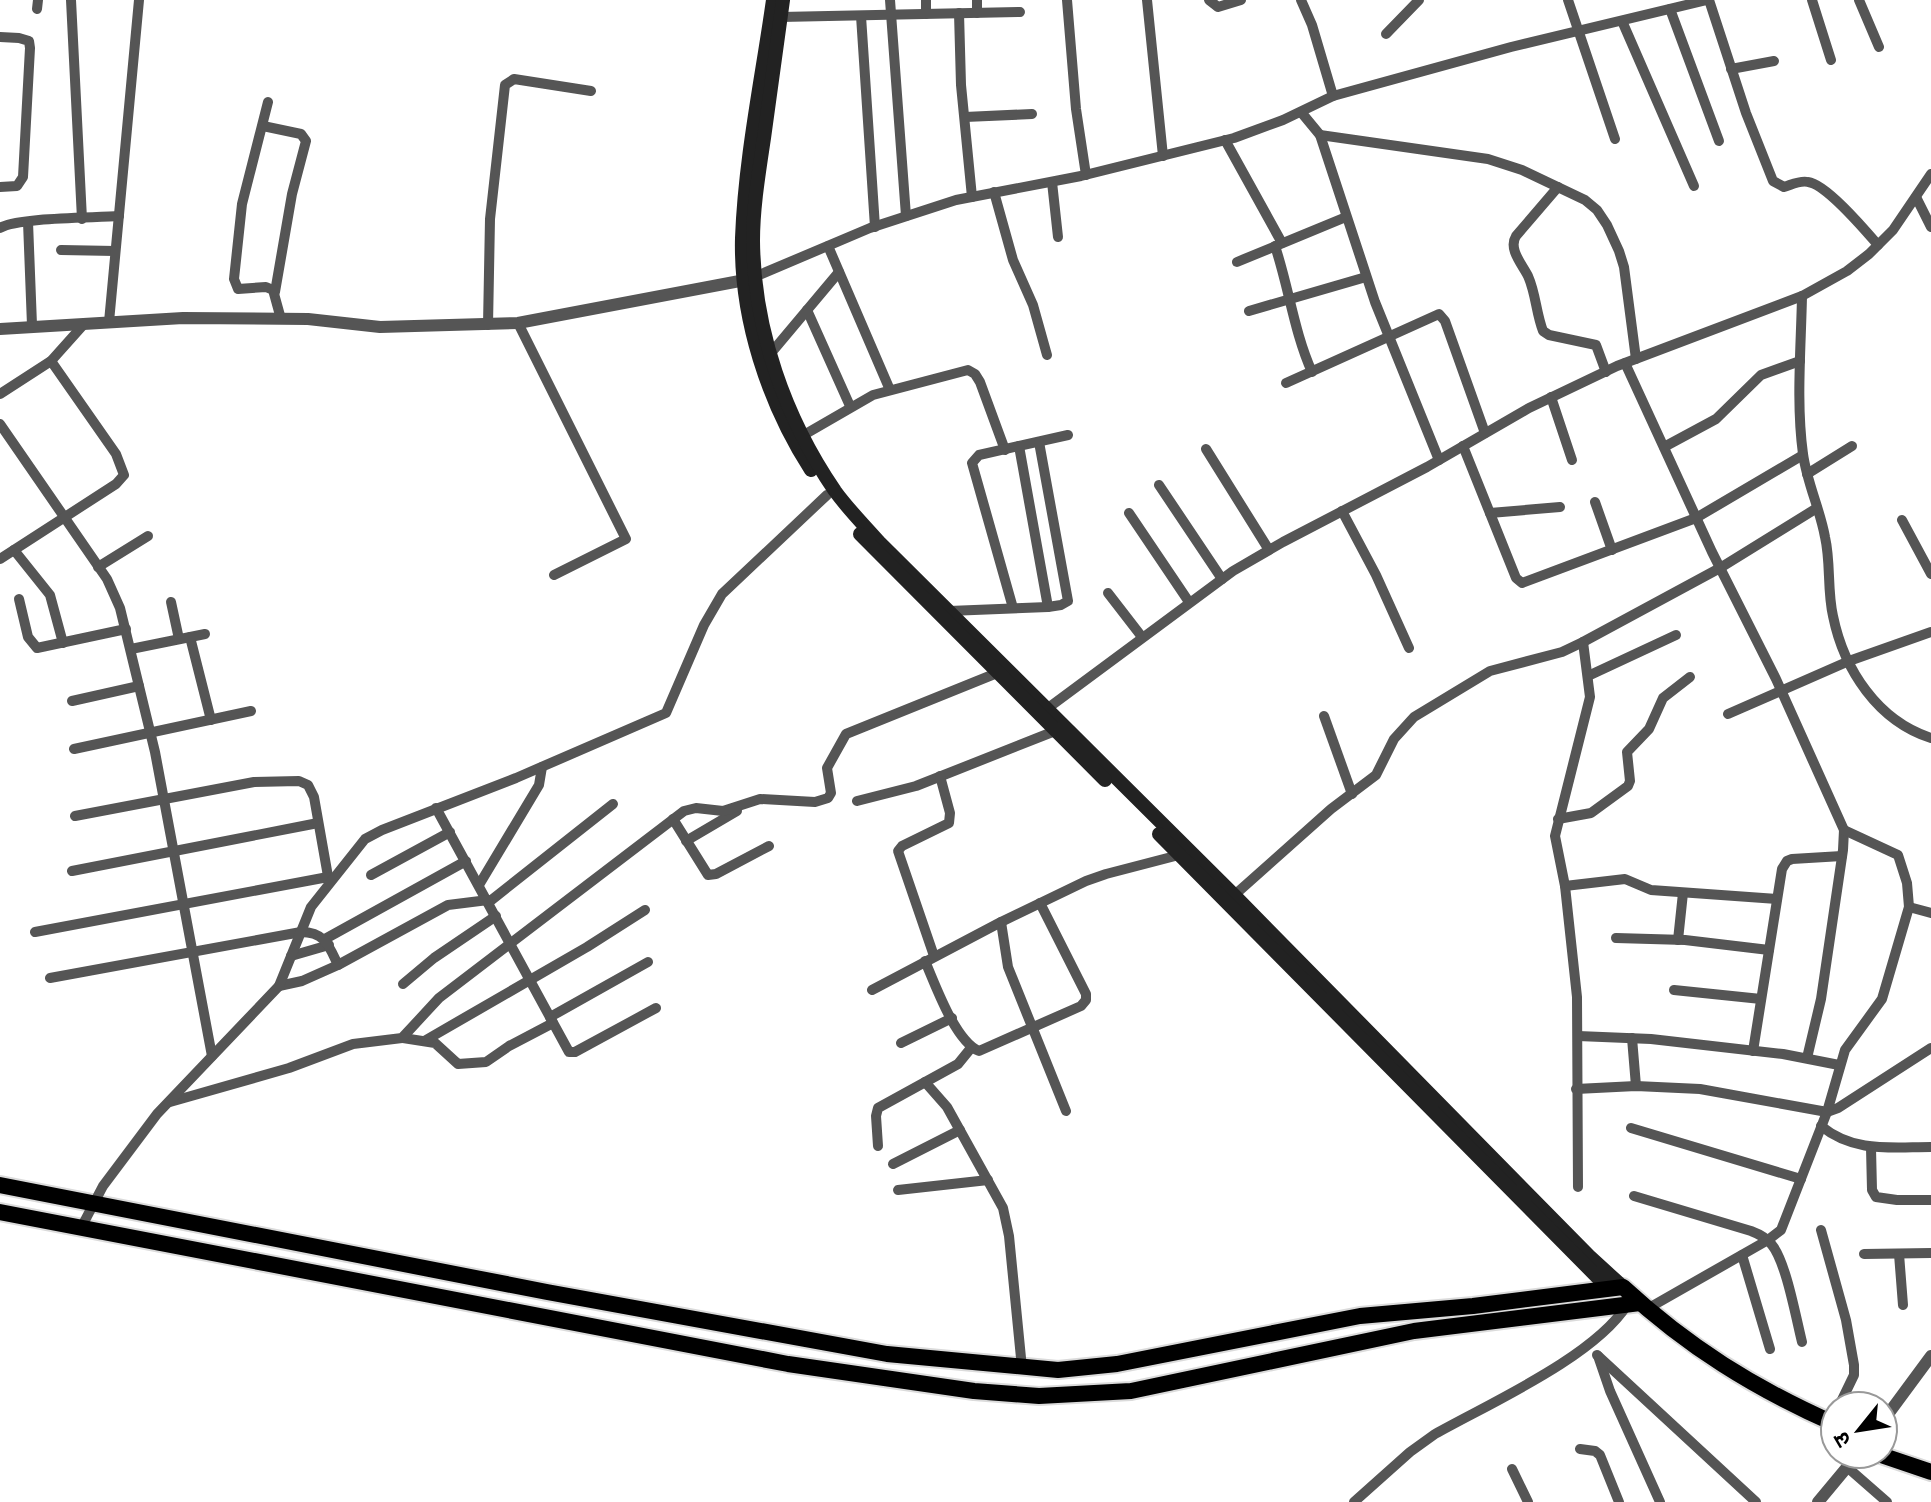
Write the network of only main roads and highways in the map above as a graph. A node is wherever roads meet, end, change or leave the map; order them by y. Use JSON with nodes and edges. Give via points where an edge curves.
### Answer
{"nodes":[{"id":1,"x":773,"y":0,"type":"edge"},
{"id":2,"x":783,"y":0,"type":"edge"},
{"id":3,"x":750,"y":278,"type":"junction"},
{"id":4,"x":1043,"y":712,"type":"junction"},
{"id":5,"x":1230,"y":899,"type":"junction"},
{"id":6,"x":0,"y":1185,"type":"edge"},
{"id":7,"x":0,"y":1212,"type":"edge"},
{"id":8,"x":1616,"y":1288,"type":"junction"},
{"id":9,"x":1638,"y":1306,"type":"junction"},
{"id":10,"x":1819,"y":1421,"type":"edge"},
{"id":11,"x":1899,"y":1451,"type":"edge"},
{"id":12,"x":1899,"y":1461,"type":"edge"},
{"id":13,"x":1931,"y":1462,"type":"edge"},
{"id":14,"x":1931,"y":1472,"type":"edge"}],
"edges":[{"from":1,"to":3,"type":"main road","via":[[745,191],[742,240]]},
{"from":2,"to":3,"type":"main road"},
{"from":3,"to":4,"type":"main road","via":[[785,398],[837,493]]},
{"from":3,"to":4,"type":"main road","via":[[757,347],[775,404],[827,495],[873,550]]},
{"from":4,"to":5,"type":"main road"},
{"from":4,"to":5,"type":"main road","via":[[1055,731]]},
{"from":5,"to":8,"type":"main road"},
{"from":6,"to":8,"type":"highway","via":[[887,1354],[1022,1368],[1117,1364],[1360,1316]]},
{"from":7,"to":9,"type":"highway","via":[[788,1364],[1039,1396],[1131,1391],[1414,1331]]},
{"from":8,"to":9,"type":"highway"},
{"from":9,"to":10,"type":"highway","via":[[1673,1344],[1717,1375],[1782,1412]]},
{"from":11,"to":13,"type":"highway"},
{"from":12,"to":14,"type":"highway"}]}
